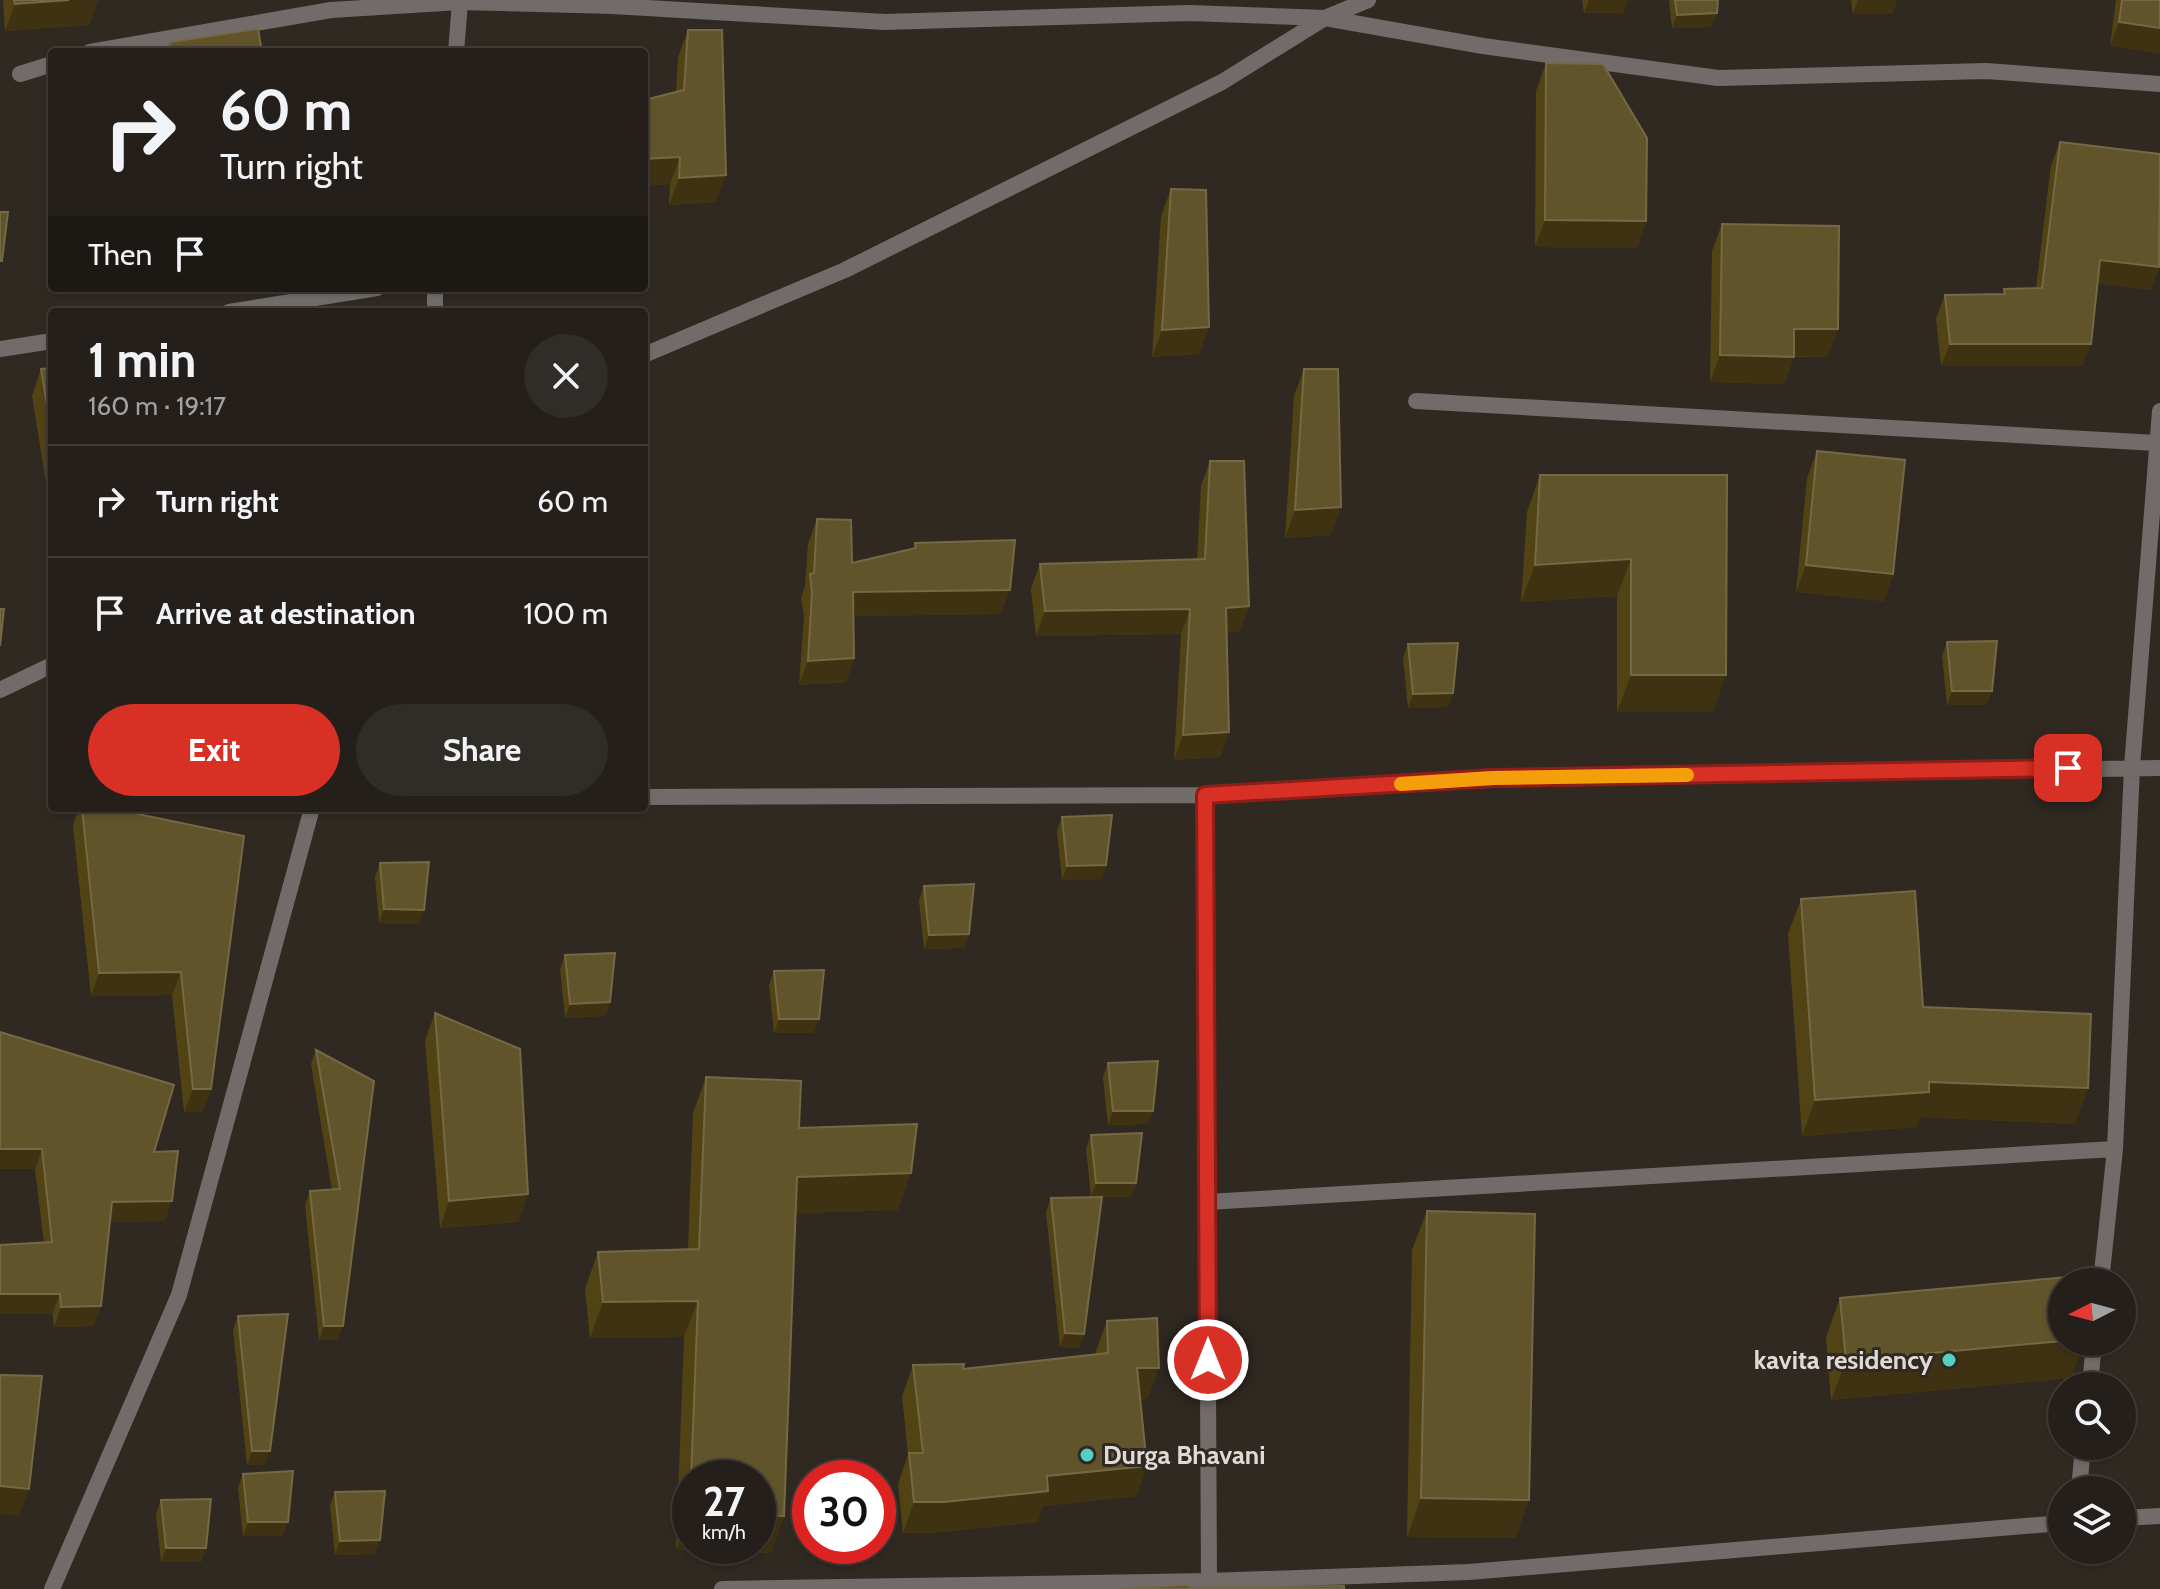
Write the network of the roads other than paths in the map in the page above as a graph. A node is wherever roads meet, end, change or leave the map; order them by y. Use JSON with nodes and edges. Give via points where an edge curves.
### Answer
{"nodes":[{"id":1,"x":1077,"y":0,"type":"edge"},
{"id":2,"x":1368,"y":0,"type":"edge"},
{"id":3,"x":460,"y":2,"type":"junction"},
{"id":4,"x":1074,"y":17,"type":"junction"},
{"id":5,"x":1325,"y":18,"type":"junction"},
{"id":6,"x":113,"y":48,"type":"edge"},
{"id":7,"x":456,"y":48,"type":"edge"},
{"id":8,"x":48,"y":65,"type":"edge"},
{"id":9,"x":20,"y":74,"type":"dead end"},
{"id":10,"x":2160,"y":84,"type":"edge"},
{"id":11,"x":352,"y":292,"type":"edge"},
{"id":12,"x":254,"y":308,"type":"edge"},
{"id":13,"x":48,"y":342,"type":"edge"},
{"id":14,"x":0,"y":349,"type":"edge"},
{"id":15,"x":648,"y":353,"type":"edge"},
{"id":16,"x":1416,"y":401,"type":"dead end"},
{"id":17,"x":2160,"y":411,"type":"edge"},
{"id":18,"x":2156,"y":443,"type":"junction"},
{"id":19,"x":48,"y":667,"type":"edge"},
{"id":20,"x":0,"y":690,"type":"edge"},
{"id":21,"x":2132,"y":767,"type":"junction"},
{"id":22,"x":2160,"y":768,"type":"edge"},
{"id":23,"x":1205,"y":795,"type":"junction"},
{"id":24,"x":648,"y":797,"type":"edge"},
{"id":25,"x":311,"y":812,"type":"edge"},
{"id":26,"x":2115,"y":1149,"type":"junction"},
{"id":27,"x":1207,"y":1202,"type":"junction"},
{"id":28,"x":2102,"y":1268,"type":"edge"},
{"id":29,"x":2160,"y":1516,"type":"edge"},
{"id":30,"x":2136,"y":1517,"type":"edge"},
{"id":31,"x":2048,"y":1524,"type":"edge"},
{"id":32,"x":1209,"y":1581,"type":"junction"},
{"id":33,"x":1469,"y":1581,"type":"edge"},
{"id":34,"x":52,"y":1589,"type":"edge"},
{"id":35,"x":722,"y":1589,"type":"edge"}],
"edges":[{"from":1,"to":4,"type":"street"},
{"from":2,"to":5,"type":"street"},
{"from":3,"to":4,"type":"street","via":[[885,22]]},
{"from":3,"to":6,"type":"street","via":[[331,10]]},
{"from":3,"to":7,"type":"street"},
{"from":4,"to":5,"type":"street","via":[[1189,13]]},
{"from":5,"to":10,"type":"street","via":[[1718,78],[1986,71]]},
{"from":5,"to":15,"type":"street","via":[[1222,82],[859,263]]},
{"from":8,"to":9,"type":"street"},
{"from":11,"to":12,"type":"street"},
{"from":13,"to":14,"type":"street"},
{"from":16,"to":18,"type":"street"},
{"from":17,"to":18,"type":"street"},
{"from":18,"to":21,"type":"street"},
{"from":19,"to":20,"type":"street"},
{"from":21,"to":22,"type":"street"},
{"from":21,"to":23,"type":"street","via":[[1493,778]]},
{"from":21,"to":26,"type":"street"},
{"from":23,"to":24,"type":"street"},
{"from":23,"to":27,"type":"street"},
{"from":25,"to":34,"type":"street","via":[[179,1295]]},
{"from":26,"to":27,"type":"street"},
{"from":26,"to":28,"type":"street"},
{"from":27,"to":32,"type":"street"},
{"from":29,"to":30,"type":"street"},
{"from":31,"to":33,"type":"street"},
{"from":32,"to":33,"type":"street"},
{"from":32,"to":35,"type":"street"}]}
